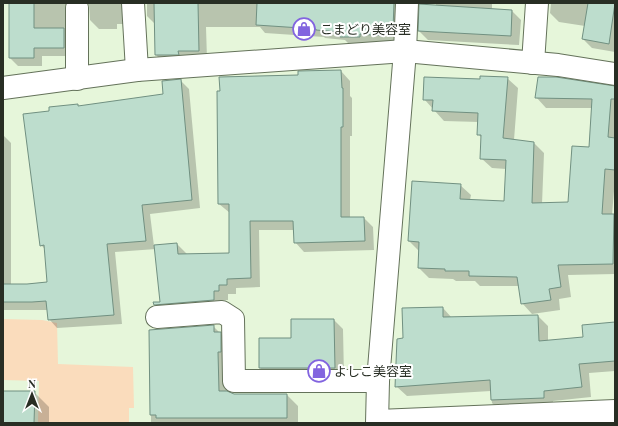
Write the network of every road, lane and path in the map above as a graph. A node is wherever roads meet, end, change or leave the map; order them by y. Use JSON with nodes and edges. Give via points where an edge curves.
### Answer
{"nodes":[{"id":1,"x":133,"y":3,"type":"edge"},
{"id":2,"x":408,"y":3,"type":"edge"},
{"id":3,"x":537,"y":3,"type":"edge"},
{"id":4,"x":77,"y":8,"type":"dead end"},
{"id":5,"x":405,"y":51,"type":"junction"},
{"id":6,"x":532,"y":63,"type":"junction"},
{"id":7,"x":137,"y":70,"type":"junction"},
{"id":8,"x":615,"y":74,"type":"edge"},
{"id":9,"x":77,"y":79,"type":"junction"},
{"id":10,"x":3,"y":88,"type":"edge"},
{"id":11,"x":157,"y":318,"type":"dead end"},
{"id":12,"x":378,"y":381,"type":"junction"},
{"id":13,"x":615,"y":411,"type":"edge"},
{"id":14,"x":377,"y":422,"type":"edge"}],
"edges":[{"from":1,"to":7,"type":"street"},
{"from":2,"to":5,"type":"street"},
{"from":3,"to":6,"type":"street"},
{"from":4,"to":9,"type":"street"},
{"from":5,"to":6,"type":"street"},
{"from":5,"to":7,"type":"street"},
{"from":5,"to":12,"type":"street"},
{"from":6,"to":8,"type":"street"},
{"from":7,"to":9,"type":"street"},
{"from":9,"to":10,"type":"street"},
{"from":11,"to":12,"type":"street","via":[[222,312],[233,320],[234,381]]},
{"from":12,"to":14,"type":"street"},
{"from":13,"to":14,"type":"street"}]}
